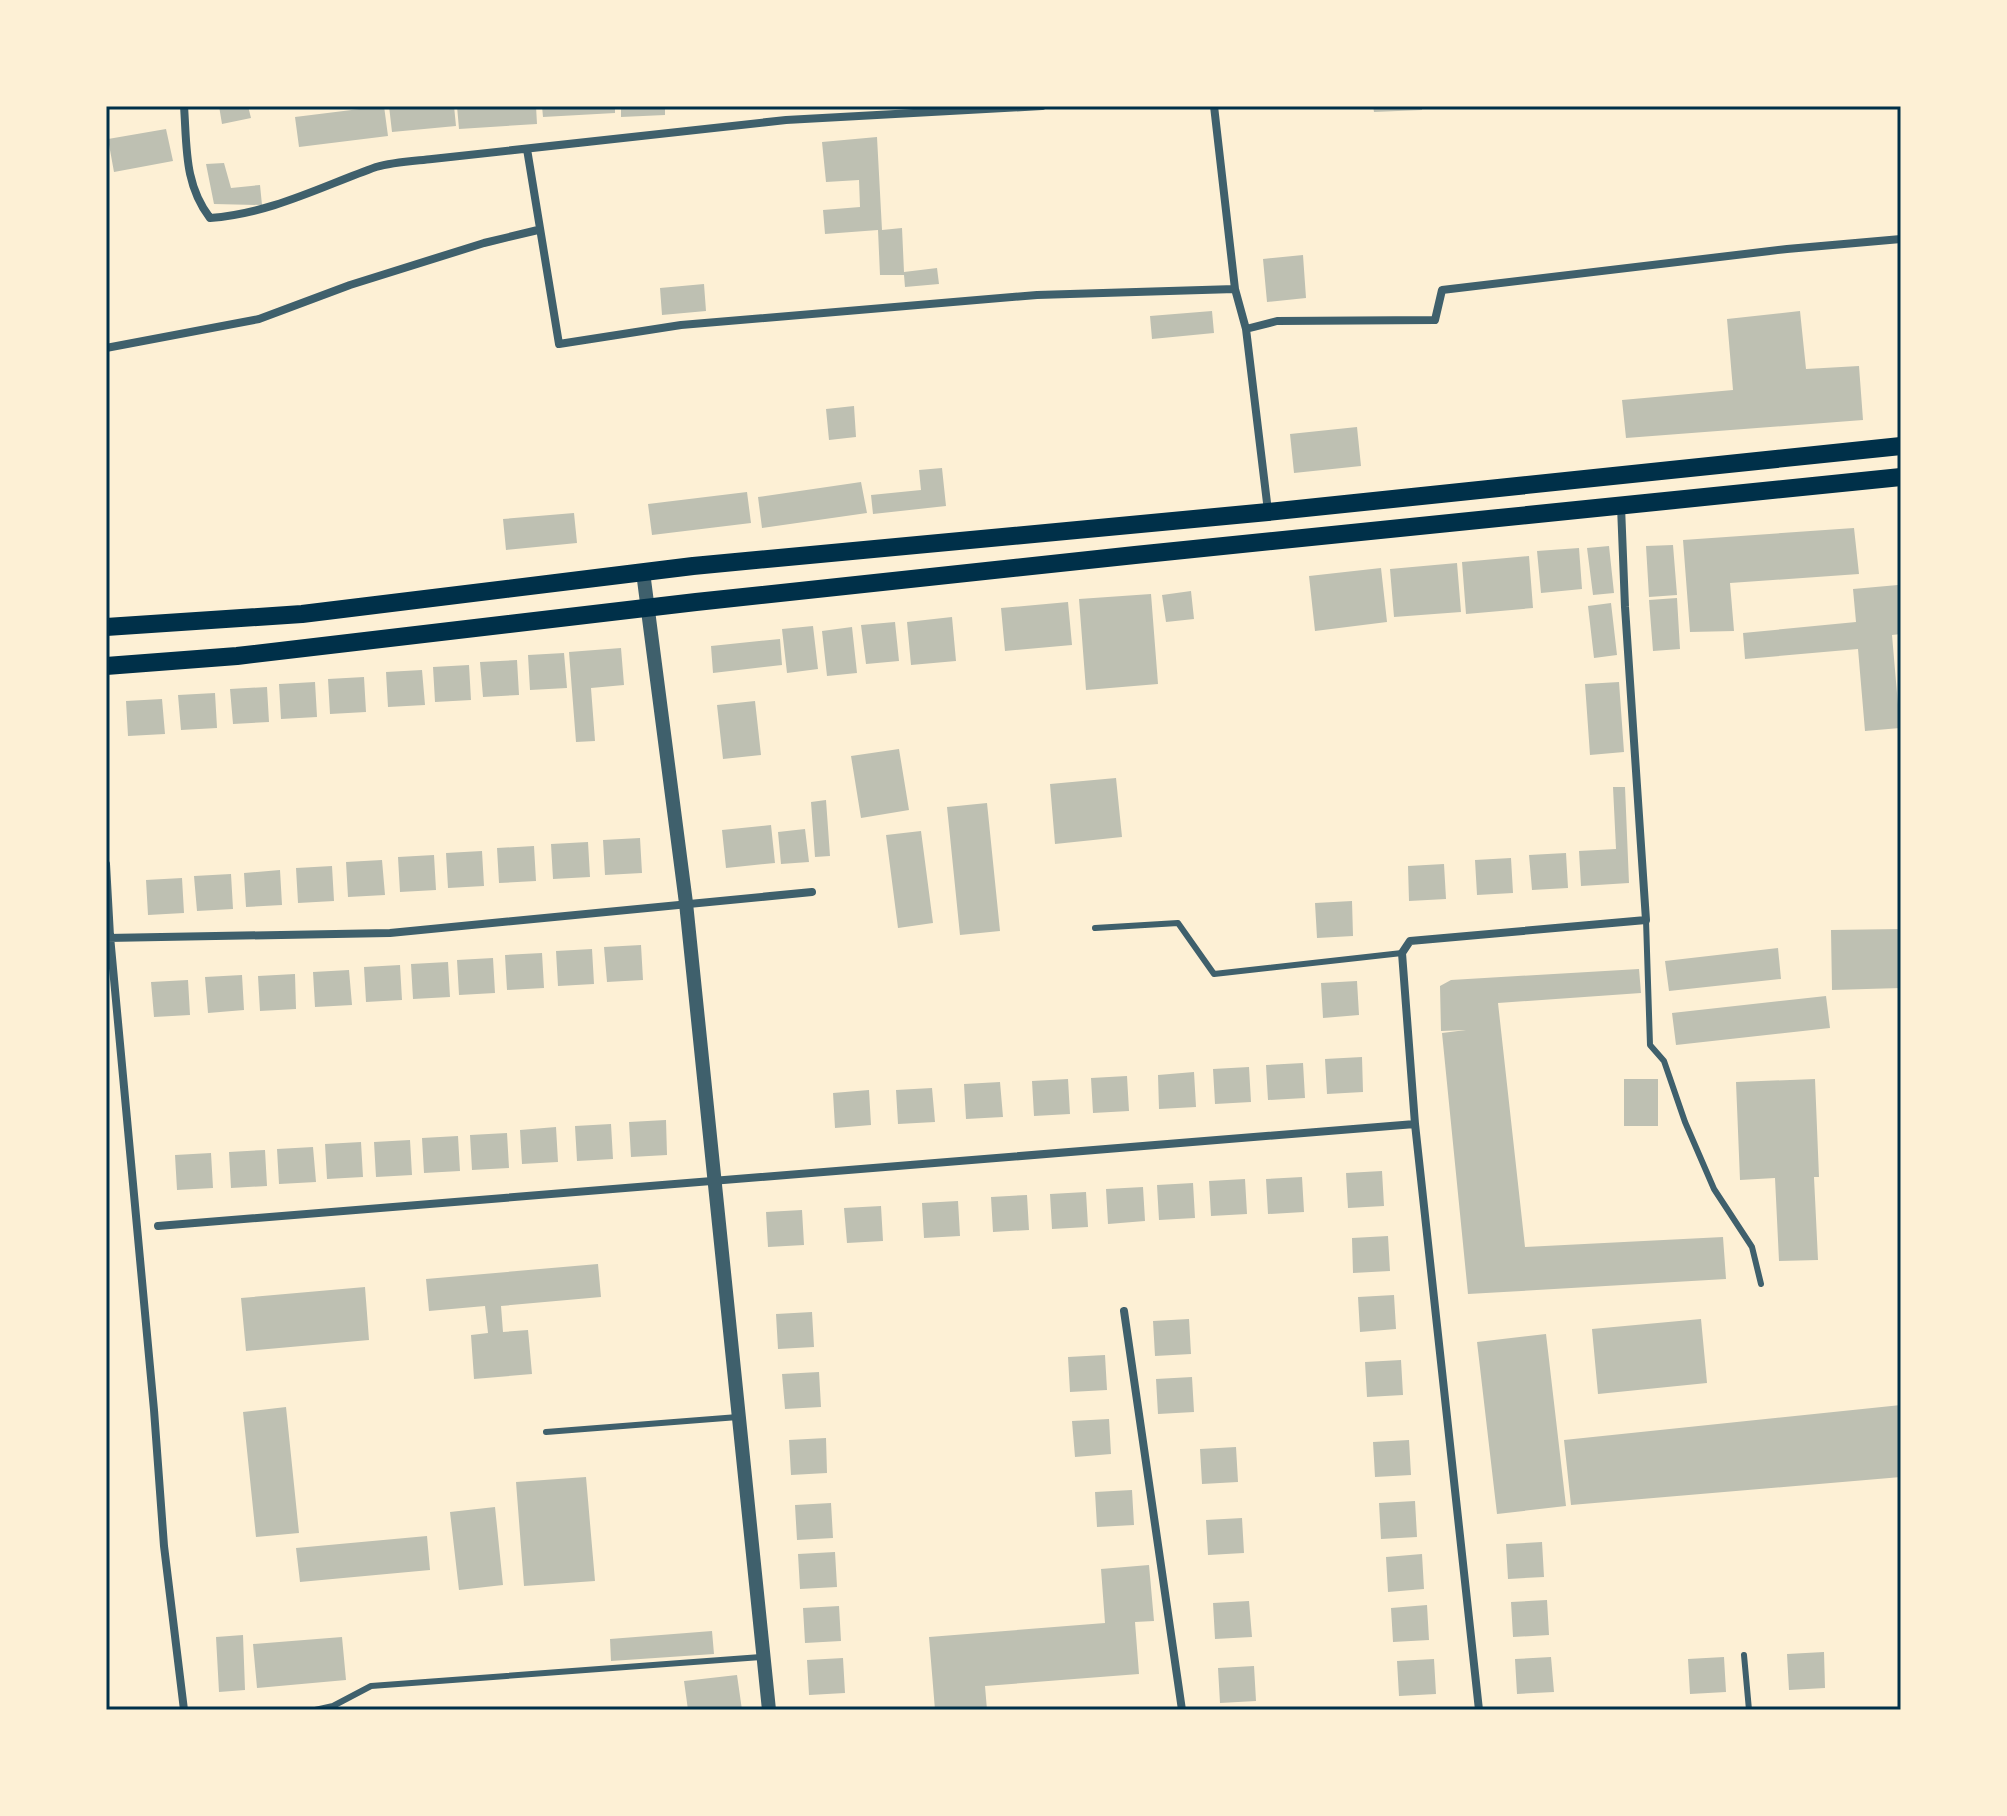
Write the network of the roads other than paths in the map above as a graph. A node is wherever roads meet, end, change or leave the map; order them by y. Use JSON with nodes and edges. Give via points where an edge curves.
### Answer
{"nodes":[{"id":1,"x":184,"y":106,"type":"edge"},
{"id":2,"x":1042,"y":106,"type":"edge"},
{"id":3,"x":1214,"y":106,"type":"edge"},
{"id":4,"x":527,"y":149,"type":"junction"},
{"id":5,"x":538,"y":230,"type":"junction"},
{"id":6,"x":1901,"y":239,"type":"edge"},
{"id":7,"x":1235,"y":289,"type":"junction"},
{"id":8,"x":1246,"y":329,"type":"junction"},
{"id":9,"x":106,"y":348,"type":"edge"},
{"id":10,"x":1901,"y":446,"type":"edge"},
{"id":11,"x":1901,"y":477,"type":"edge"},
{"id":12,"x":1621,"y":505,"type":"junction"},
{"id":13,"x":1268,"y":512,"type":"junction"},
{"id":14,"x":643,"y":572,"type":"junction"},
{"id":15,"x":648,"y":608,"type":"junction"},
{"id":16,"x":106,"y":627,"type":"edge"},
{"id":17,"x":106,"y":666,"type":"edge"},
{"id":18,"x":106,"y":864,"type":"edge"},
{"id":19,"x":812,"y":892,"type":"dead end"},
{"id":20,"x":686,"y":903,"type":"junction"},
{"id":21,"x":1646,"y":920,"type":"junction"},
{"id":22,"x":1095,"y":928,"type":"dead end"},
{"id":23,"x":108,"y":937,"type":"edge"},
{"id":24,"x":1402,"y":953,"type":"junction"},
{"id":25,"x":1415,"y":1124,"type":"junction"},
{"id":26,"x":713,"y":1180,"type":"junction"},
{"id":27,"x":158,"y":1226,"type":"dead end"},
{"id":28,"x":1761,"y":1284,"type":"dead end"},
{"id":29,"x":1124,"y":1311,"type":"dead end"},
{"id":30,"x":738,"y":1417,"type":"junction"},
{"id":31,"x":546,"y":1432,"type":"dead end"},
{"id":32,"x":1744,"y":1655,"type":"dead end"},
{"id":33,"x":763,"y":1657,"type":"junction"},
{"id":34,"x":184,"y":1710,"type":"edge"},
{"id":35,"x":315,"y":1710,"type":"edge"},
{"id":36,"x":769,"y":1710,"type":"edge"},
{"id":37,"x":1182,"y":1710,"type":"edge"},
{"id":38,"x":1479,"y":1710,"type":"edge"},
{"id":39,"x":1749,"y":1710,"type":"edge"}],
"edges":[{"from":1,"to":4,"type":"street","via":[[196,200],[210,218],[293,201],[380,166]]},
{"from":2,"to":4,"type":"street","via":[[786,120]]},
{"from":3,"to":7,"type":"street"},
{"from":4,"to":5,"type":"street"},
{"from":5,"to":7,"type":"street","via":[[559,344],[681,325],[1037,295]]},
{"from":5,"to":9,"type":"street","via":[[350,285],[259,319]]},
{"from":6,"to":8,"type":"street","via":[[1442,290],[1435,320],[1277,321]]},
{"from":7,"to":8,"type":"street"},
{"from":8,"to":13,"type":"street"},
{"from":10,"to":13,"type":"main road"},
{"from":11,"to":12,"type":"main road"},
{"from":12,"to":15,"type":"main road"},
{"from":12,"to":21,"type":"street"},
{"from":13,"to":14,"type":"main road"},
{"from":14,"to":15,"type":"street"},
{"from":14,"to":16,"type":"main road","via":[[302,614]]},
{"from":15,"to":17,"type":"main road"},
{"from":15,"to":20,"type":"street"},
{"from":18,"to":23,"type":"street"},
{"from":19,"to":20,"type":"street"},
{"from":20,"to":23,"type":"street","via":[[390,933]]},
{"from":20,"to":26,"type":"street"},
{"from":21,"to":24,"type":"street","via":[[1410,941]]},
{"from":21,"to":28,"type":"lane","via":[[1650,1045],[1664,1061],[1714,1189],[1752,1247]]},
{"from":22,"to":24,"type":"lane","via":[[1178,923],[1214,974]]},
{"from":23,"to":34,"type":"street"},
{"from":24,"to":25,"type":"street"},
{"from":25,"to":26,"type":"street"},
{"from":25,"to":38,"type":"street"},
{"from":26,"to":27,"type":"street"},
{"from":26,"to":30,"type":"street"},
{"from":29,"to":37,"type":"street"},
{"from":30,"to":31,"type":"lane"},
{"from":30,"to":33,"type":"street"},
{"from":32,"to":39,"type":"lane"},
{"from":33,"to":35,"type":"lane","via":[[371,1686]]},
{"from":33,"to":36,"type":"street"}]}
